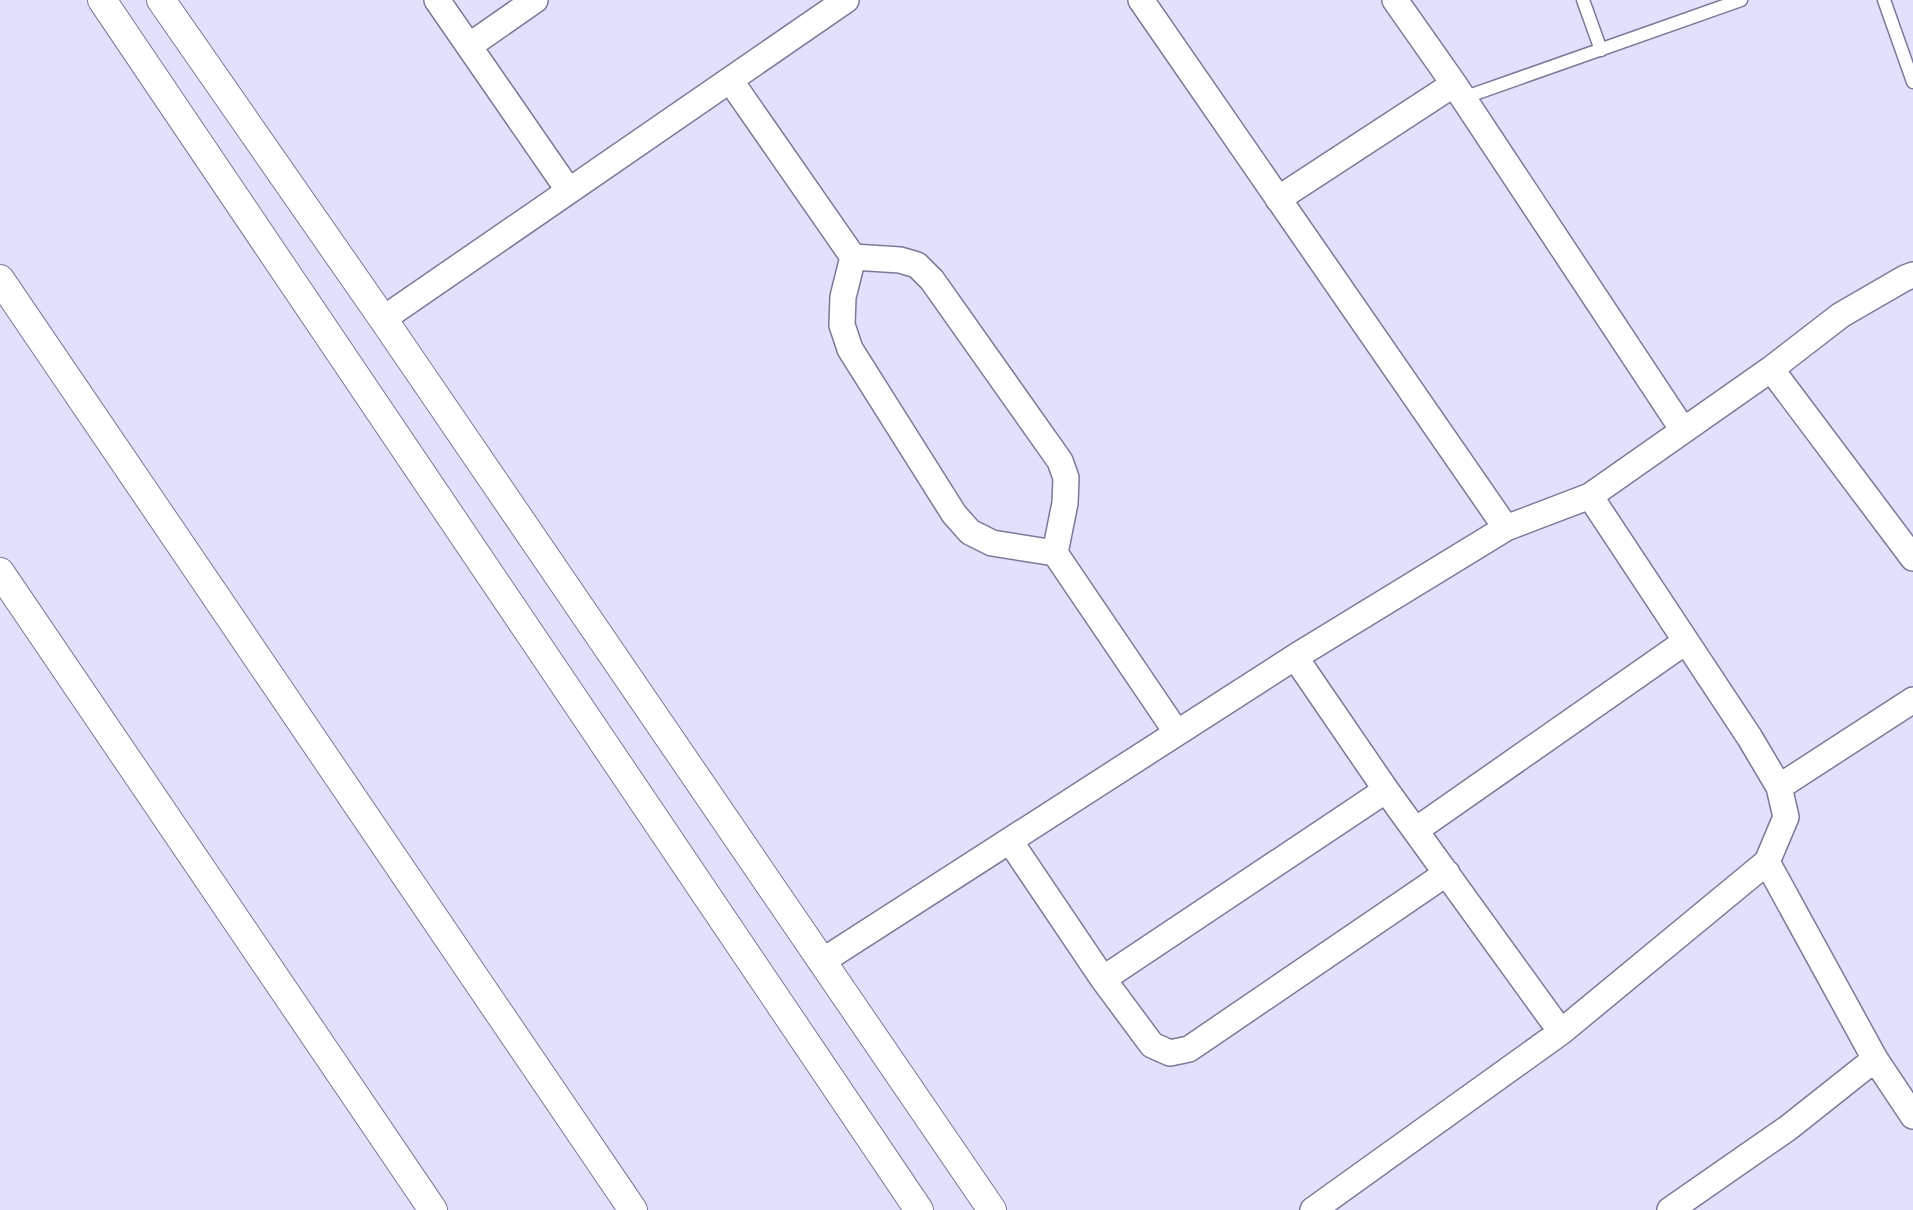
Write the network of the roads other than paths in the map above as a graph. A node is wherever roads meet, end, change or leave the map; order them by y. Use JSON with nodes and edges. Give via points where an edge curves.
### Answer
{"nodes":[{"id":1,"x":102,"y":0,"type":"edge"},
{"id":2,"x":161,"y":0,"type":"edge"},
{"id":3,"x":437,"y":0,"type":"edge"},
{"id":4,"x":535,"y":0,"type":"edge"},
{"id":5,"x":846,"y":0,"type":"edge"},
{"id":6,"x":1141,"y":0,"type":"edge"},
{"id":7,"x":1395,"y":0,"type":"edge"},
{"id":8,"x":1583,"y":0,"type":"edge"},
{"id":9,"x":1741,"y":0,"type":"edge"},
{"id":10,"x":1884,"y":0,"type":"edge"},
{"id":11,"x":469,"y":46,"type":"junction"},
{"id":12,"x":1601,"y":50,"type":"junction"},
{"id":13,"x":730,"y":80,"type":"junction"},
{"id":14,"x":1913,"y":82,"type":"edge"},
{"id":15,"x":1459,"y":91,"type":"junction"},
{"id":16,"x":569,"y":191,"type":"junction"},
{"id":17,"x":1278,"y":199,"type":"junction"},
{"id":18,"x":853,"y":257,"type":"junction"},
{"id":19,"x":1913,"y":275,"type":"edge"},
{"id":20,"x":0,"y":279,"type":"edge"},
{"id":21,"x":383,"y":319,"type":"junction"},
{"id":22,"x":1771,"y":369,"type":"junction"},
{"id":23,"x":1684,"y":430,"type":"junction"},
{"id":24,"x":1590,"y":496,"type":"junction"},
{"id":25,"x":1506,"y":528,"type":"junction"},
{"id":26,"x":1055,"y":553,"type":"junction"},
{"id":27,"x":1913,"y":558,"type":"edge"},
{"id":28,"x":0,"y":572,"type":"edge"},
{"id":29,"x":1686,"y":642,"type":"junction"},
{"id":30,"x":1295,"y":657,"type":"junction"},
{"id":31,"x":1913,"y":700,"type":"edge"},
{"id":32,"x":1177,"y":733,"type":"junction"},
{"id":33,"x":1780,"y":787,"type":"junction"},
{"id":34,"x":1386,"y":790,"type":"junction"},
{"id":35,"x":1416,"y":830,"type":"junction"},
{"id":36,"x":1010,"y":841,"type":"junction"},
{"id":37,"x":1767,"y":862,"type":"junction"},
{"id":38,"x":1447,"y":873,"type":"junction"},
{"id":39,"x":821,"y":962,"type":"junction"},
{"id":40,"x":1103,"y":978,"type":"junction"},
{"id":41,"x":1561,"y":1032,"type":"junction"},
{"id":42,"x":1876,"y":1059,"type":"junction"},
{"id":43,"x":1913,"y":1116,"type":"edge"},
{"id":44,"x":433,"y":1210,"type":"edge"},
{"id":45,"x":633,"y":1210,"type":"edge"},
{"id":46,"x":919,"y":1210,"type":"edge"},
{"id":47,"x":992,"y":1210,"type":"edge"},
{"id":48,"x":1313,"y":1210,"type":"edge"},
{"id":49,"x":1670,"y":1210,"type":"edge"}],
"edges":[{"from":1,"to":46,"type":"street"},
{"from":2,"to":21,"type":"street"},
{"from":3,"to":11,"type":"street"},
{"from":4,"to":11,"type":"street"},
{"from":5,"to":13,"type":"street"},
{"from":6,"to":17,"type":"street"},
{"from":7,"to":15,"type":"street"},
{"from":8,"to":12,"type":"lane"},
{"from":9,"to":12,"type":"lane"},
{"from":10,"to":14,"type":"lane"},
{"from":11,"to":16,"type":"street"},
{"from":12,"to":15,"type":"lane"},
{"from":13,"to":16,"type":"street"},
{"from":13,"to":18,"type":"street"},
{"from":15,"to":17,"type":"street"},
{"from":15,"to":23,"type":"street"},
{"from":16,"to":21,"type":"street"},
{"from":17,"to":25,"type":"street"},
{"from":18,"to":26,"type":"street","via":[[900,260],[917,265],[932,280],[1060,461],[1066,478],[1065,503]]},
{"from":18,"to":26,"type":"street","via":[[843,297],[842,325],[850,349],[954,514],[970,532],[992,544]]},
{"from":19,"to":22,"type":"street","via":[[1842,315]]},
{"from":20,"to":45,"type":"street"},
{"from":21,"to":39,"type":"street"},
{"from":22,"to":23,"type":"street"},
{"from":22,"to":27,"type":"street"},
{"from":23,"to":24,"type":"street"},
{"from":24,"to":25,"type":"street"},
{"from":24,"to":29,"type":"street"},
{"from":25,"to":30,"type":"street"},
{"from":26,"to":32,"type":"street"},
{"from":28,"to":44,"type":"street"},
{"from":29,"to":33,"type":"street"},
{"from":29,"to":35,"type":"street"},
{"from":30,"to":32,"type":"street"},
{"from":30,"to":34,"type":"street"},
{"from":31,"to":33,"type":"street"},
{"from":32,"to":36,"type":"street"},
{"from":33,"to":37,"type":"street","via":[[1786,817]]},
{"from":34,"to":35,"type":"street"},
{"from":34,"to":40,"type":"street"},
{"from":35,"to":38,"type":"street"},
{"from":36,"to":39,"type":"street"},
{"from":36,"to":40,"type":"street"},
{"from":37,"to":41,"type":"street"},
{"from":37,"to":42,"type":"street"},
{"from":38,"to":40,"type":"street","via":[[1189,1049],[1170,1053],[1152,1045]]},
{"from":38,"to":41,"type":"street"},
{"from":39,"to":47,"type":"street"},
{"from":41,"to":48,"type":"street"},
{"from":42,"to":43,"type":"street"},
{"from":42,"to":49,"type":"street","via":[[1788,1128]]}]}
